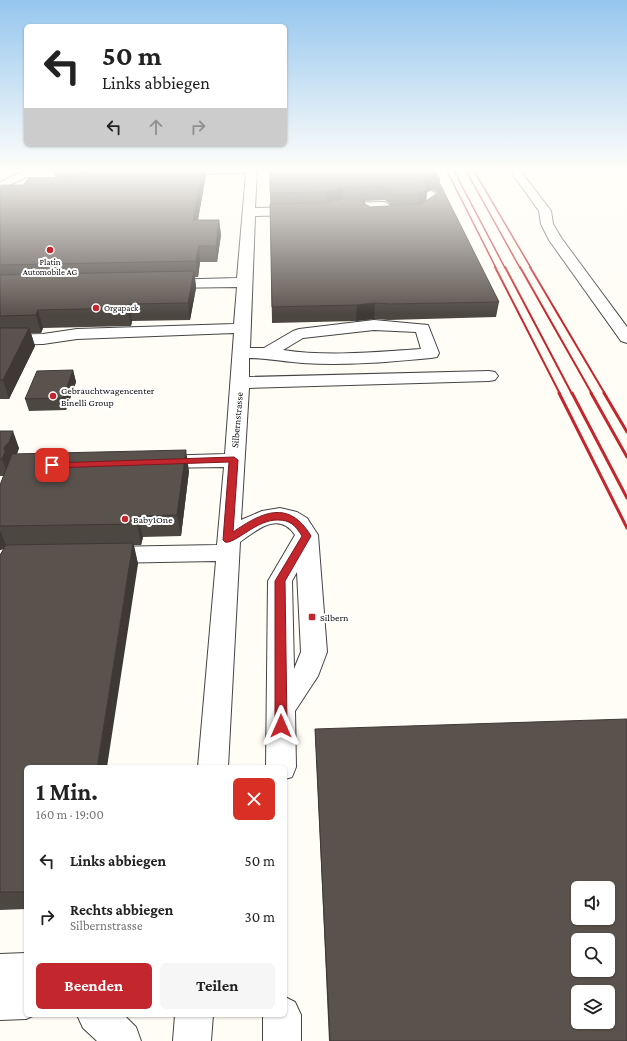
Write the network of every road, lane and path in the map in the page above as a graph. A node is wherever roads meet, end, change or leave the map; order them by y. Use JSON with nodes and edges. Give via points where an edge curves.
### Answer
{"nodes":[{"id":1,"x":249,"y":218,"type":"edge"},
{"id":2,"x":546,"y":218,"type":"edge"},
{"id":3,"x":244,"y":282,"type":"junction"},
{"id":4,"x":148,"y":284,"type":"edge"},
{"id":5,"x":242,"y":328,"type":"junction"},
{"id":6,"x":627,"y":338,"type":"edge"},
{"id":7,"x":0,"y":340,"type":"edge"},
{"id":8,"x":242,"y":353,"type":"junction"},
{"id":9,"x":267,"y":353,"type":"junction"},
{"id":10,"x":489,"y":376,"type":"dead end"},
{"id":11,"x":240,"y":383,"type":"junction"},
{"id":12,"x":234,"y":460,"type":"junction"},
{"id":13,"x":137,"y":463,"type":"edge"},
{"id":14,"x":307,"y":536,"type":"junction"},
{"id":15,"x":228,"y":546,"type":"junction"},
{"id":16,"x":84,"y":555,"type":"edge"},
{"id":17,"x":281,"y":712,"type":"junction"},
{"id":18,"x":213,"y":765,"type":"edge"},
{"id":19,"x":281,"y":765,"type":"edge"},
{"id":20,"x":24,"y":971,"type":"edge"},
{"id":21,"x":0,"y":972,"type":"edge"},
{"id":22,"x":24,"y":1000,"type":"edge"},
{"id":23,"x":0,"y":1001,"type":"edge"},
{"id":24,"x":98,"y":1017,"type":"edge"},
{"id":25,"x":194,"y":1017,"type":"edge"},
{"id":26,"x":282,"y":1017,"type":"edge"},
{"id":27,"x":122,"y":1041,"type":"edge"},
{"id":28,"x":192,"y":1041,"type":"edge"},
{"id":29,"x":282,"y":1041,"type":"edge"}],
"edges":[{"from":1,"to":3,"type":"street","name":"Silbernstrasse"},
{"from":2,"to":6,"type":"street","via":[[556,240]]},
{"from":3,"to":4,"type":"street"},
{"from":3,"to":5,"type":"street","name":"Silbernstrasse"},
{"from":5,"to":7,"type":"street"},
{"from":5,"to":8,"type":"street","name":"Silbernstrasse"},
{"from":8,"to":9,"type":"street"},
{"from":8,"to":11,"type":"street","name":"Silbernstrasse"},
{"from":9,"to":9,"type":"street","via":[[298,334],[374,325],[422,328],[431,352],[357,359],[301,358]]},
{"from":10,"to":11,"type":"street"},
{"from":11,"to":12,"type":"street","name":"Silbernstrasse"},
{"from":12,"to":13,"type":"street"},
{"from":12,"to":15,"type":"street","name":"Silbernstrasse"},
{"from":14,"to":15,"type":"street","via":[[294,519],[282,515],[261,518]]},
{"from":14,"to":17,"type":"street","via":[[280,581]]},
{"from":14,"to":17,"type":"street","via":[[313,662]]},
{"from":15,"to":16,"type":"street"},
{"from":15,"to":18,"type":"street","name":"Silbernstrasse"},
{"from":17,"to":19,"type":"street"},
{"from":20,"to":21,"type":"street"},
{"from":22,"to":23,"type":"street"},
{"from":24,"to":27,"type":"street"},
{"from":25,"to":28,"type":"street"},
{"from":26,"to":29,"type":"street"}]}
